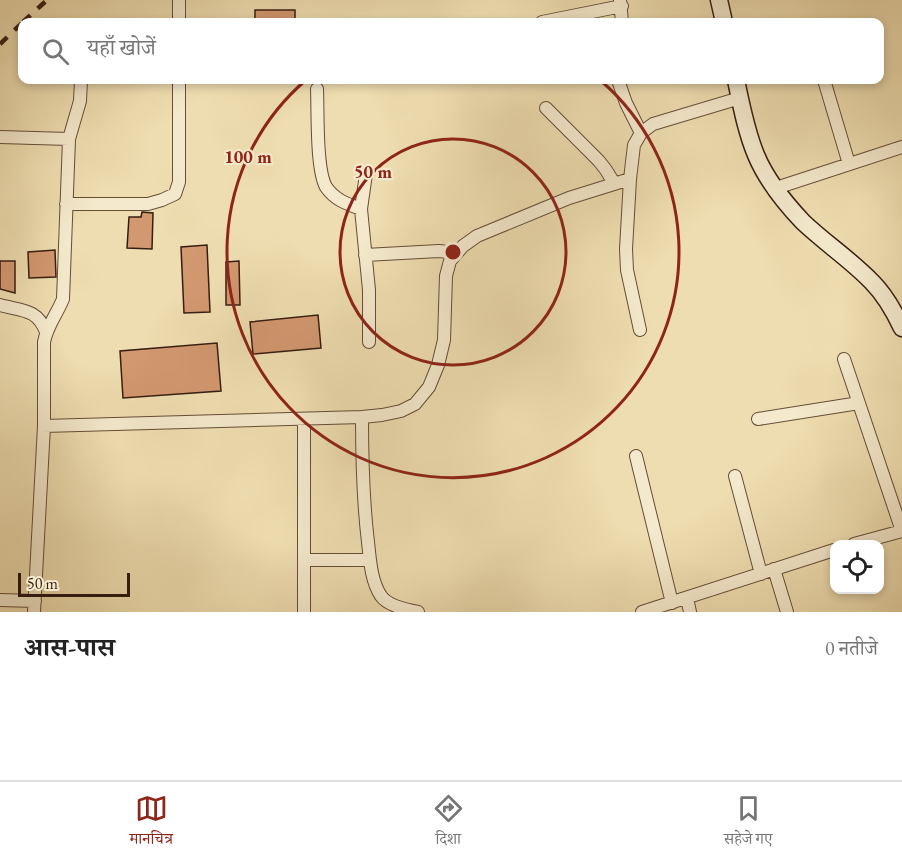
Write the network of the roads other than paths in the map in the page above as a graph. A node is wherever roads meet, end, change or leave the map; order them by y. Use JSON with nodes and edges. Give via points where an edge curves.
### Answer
{"nodes":[{"id":1,"x":179,"y":0,"type":"edge"},
{"id":2,"x":719,"y":0,"type":"edge"},
{"id":3,"x":621,"y":3,"type":"edge"},
{"id":4,"x":179,"y":18,"type":"edge"},
{"id":5,"x":559,"y":18,"type":"edge"},
{"id":6,"x":622,"y":18,"type":"edge"},
{"id":7,"x":723,"y":18,"type":"edge"},
{"id":8,"x":81,"y":84,"type":"edge"},
{"id":9,"x":179,"y":84,"type":"edge"},
{"id":10,"x":619,"y":84,"type":"edge"},
{"id":11,"x":737,"y":84,"type":"edge"},
{"id":12,"x":825,"y":84,"type":"edge"},
{"id":13,"x":317,"y":89,"type":"dead end"},
{"id":14,"x":740,"y":98,"type":"junction"},
{"id":15,"x":546,"y":108,"type":"dead end"},
{"id":16,"x":640,"y":133,"type":"junction"},
{"id":17,"x":0,"y":136,"type":"edge"},
{"id":18,"x":69,"y":139,"type":"junction"},
{"id":19,"x":902,"y":147,"type":"edge"},
{"id":20,"x":849,"y":164,"type":"junction"},
{"id":21,"x":366,"y":174,"type":"dead end"},
{"id":22,"x":630,"y":179,"type":"junction"},
{"id":23,"x":614,"y":183,"type":"junction"},
{"id":24,"x":776,"y":188,"type":"junction"},
{"id":25,"x":66,"y":204,"type":"junction"},
{"id":26,"x":361,"y":209,"type":"junction"},
{"id":27,"x":457,"y":252,"type":"junction"},
{"id":28,"x":365,"y":255,"type":"junction"},
{"id":29,"x":0,"y":305,"type":"edge"},
{"id":30,"x":902,"y":328,"type":"edge"},
{"id":31,"x":640,"y":330,"type":"dead end"},
{"id":32,"x":46,"y":332,"type":"junction"},
{"id":33,"x":369,"y":342,"type":"dead end"},
{"id":34,"x":844,"y":358,"type":"dead end"},
{"id":35,"x":859,"y":404,"type":"junction"},
{"id":36,"x":362,"y":417,"type":"junction"},
{"id":37,"x":758,"y":419,"type":"dead end"},
{"id":38,"x":304,"y":420,"type":"junction"},
{"id":39,"x":44,"y":426,"type":"junction"},
{"id":40,"x":636,"y":456,"type":"dead end"},
{"id":41,"x":735,"y":476,"type":"dead end"},
{"id":42,"x":902,"y":531,"type":"edge"},
{"id":43,"x":869,"y":540,"type":"edge"},
{"id":44,"x":830,"y":551,"type":"edge"},
{"id":45,"x":304,"y":560,"type":"junction"},
{"id":46,"x":370,"y":560,"type":"junction"},
{"id":47,"x":774,"y":569,"type":"junction"},
{"id":48,"x":761,"y":574,"type":"junction"},
{"id":49,"x":687,"y":598,"type":"junction"},
{"id":50,"x":0,"y":600,"type":"edge"},
{"id":51,"x":672,"y":603,"type":"junction"},
{"id":52,"x":34,"y":606,"type":"edge"},
{"id":53,"x":304,"y":612,"type":"edge"},
{"id":54,"x":418,"y":612,"type":"edge"},
{"id":55,"x":642,"y":612,"type":"edge"},
{"id":56,"x":690,"y":612,"type":"edge"},
{"id":57,"x":787,"y":612,"type":"edge"}],
"edges":[{"from":1,"to":4,"type":"street"},
{"from":2,"to":7,"type":"street"},
{"from":3,"to":5,"type":"street"},
{"from":3,"to":6,"type":"street"},
{"from":8,"to":18,"type":"street"},
{"from":9,"to":25,"type":"street","via":[[179,182],[175,194],[148,204]]},
{"from":10,"to":16,"type":"street"},
{"from":11,"to":14,"type":"street"},
{"from":12,"to":20,"type":"street"},
{"from":13,"to":26,"type":"street","via":[[322,176],[339,200]]},
{"from":14,"to":16,"type":"street","via":[[653,124]]},
{"from":14,"to":24,"type":"street","via":[[756,154]]},
{"from":15,"to":23,"type":"street","via":[[599,161]]},
{"from":16,"to":22,"type":"street","via":[[634,145]]},
{"from":17,"to":18,"type":"street"},
{"from":18,"to":25,"type":"street"},
{"from":19,"to":20,"type":"street"},
{"from":20,"to":24,"type":"street"},
{"from":21,"to":26,"type":"street"},
{"from":22,"to":23,"type":"street"},
{"from":22,"to":31,"type":"street","via":[[627,270]]},
{"from":23,"to":27,"type":"street","via":[[477,236]]},
{"from":24,"to":30,"type":"street","via":[[804,222],[874,283]]},
{"from":25,"to":32,"type":"street","via":[[63,299]]},
{"from":26,"to":28,"type":"street"},
{"from":27,"to":28,"type":"street"},
{"from":27,"to":36,"type":"street","via":[[446,276],[444,340],[429,387],[415,404],[401,411]]},
{"from":28,"to":33,"type":"street"},
{"from":29,"to":32,"type":"street","via":[[38,317]]},
{"from":32,"to":39,"type":"street"},
{"from":34,"to":35,"type":"street"},
{"from":35,"to":37,"type":"street"},
{"from":35,"to":42,"type":"street"},
{"from":36,"to":38,"type":"street"},
{"from":36,"to":46,"type":"street","via":[[363,496]]},
{"from":38,"to":39,"type":"street"},
{"from":38,"to":45,"type":"street"},
{"from":39,"to":52,"type":"street"},
{"from":40,"to":51,"type":"street"},
{"from":41,"to":48,"type":"street"},
{"from":42,"to":43,"type":"street"},
{"from":44,"to":47,"type":"street"},
{"from":45,"to":46,"type":"street"},
{"from":45,"to":53,"type":"street"},
{"from":46,"to":54,"type":"street","via":[[382,598]]},
{"from":47,"to":48,"type":"street"},
{"from":47,"to":57,"type":"street"},
{"from":48,"to":49,"type":"street"},
{"from":49,"to":51,"type":"street"},
{"from":49,"to":56,"type":"street"},
{"from":50,"to":52,"type":"street"},
{"from":51,"to":55,"type":"street"}]}
